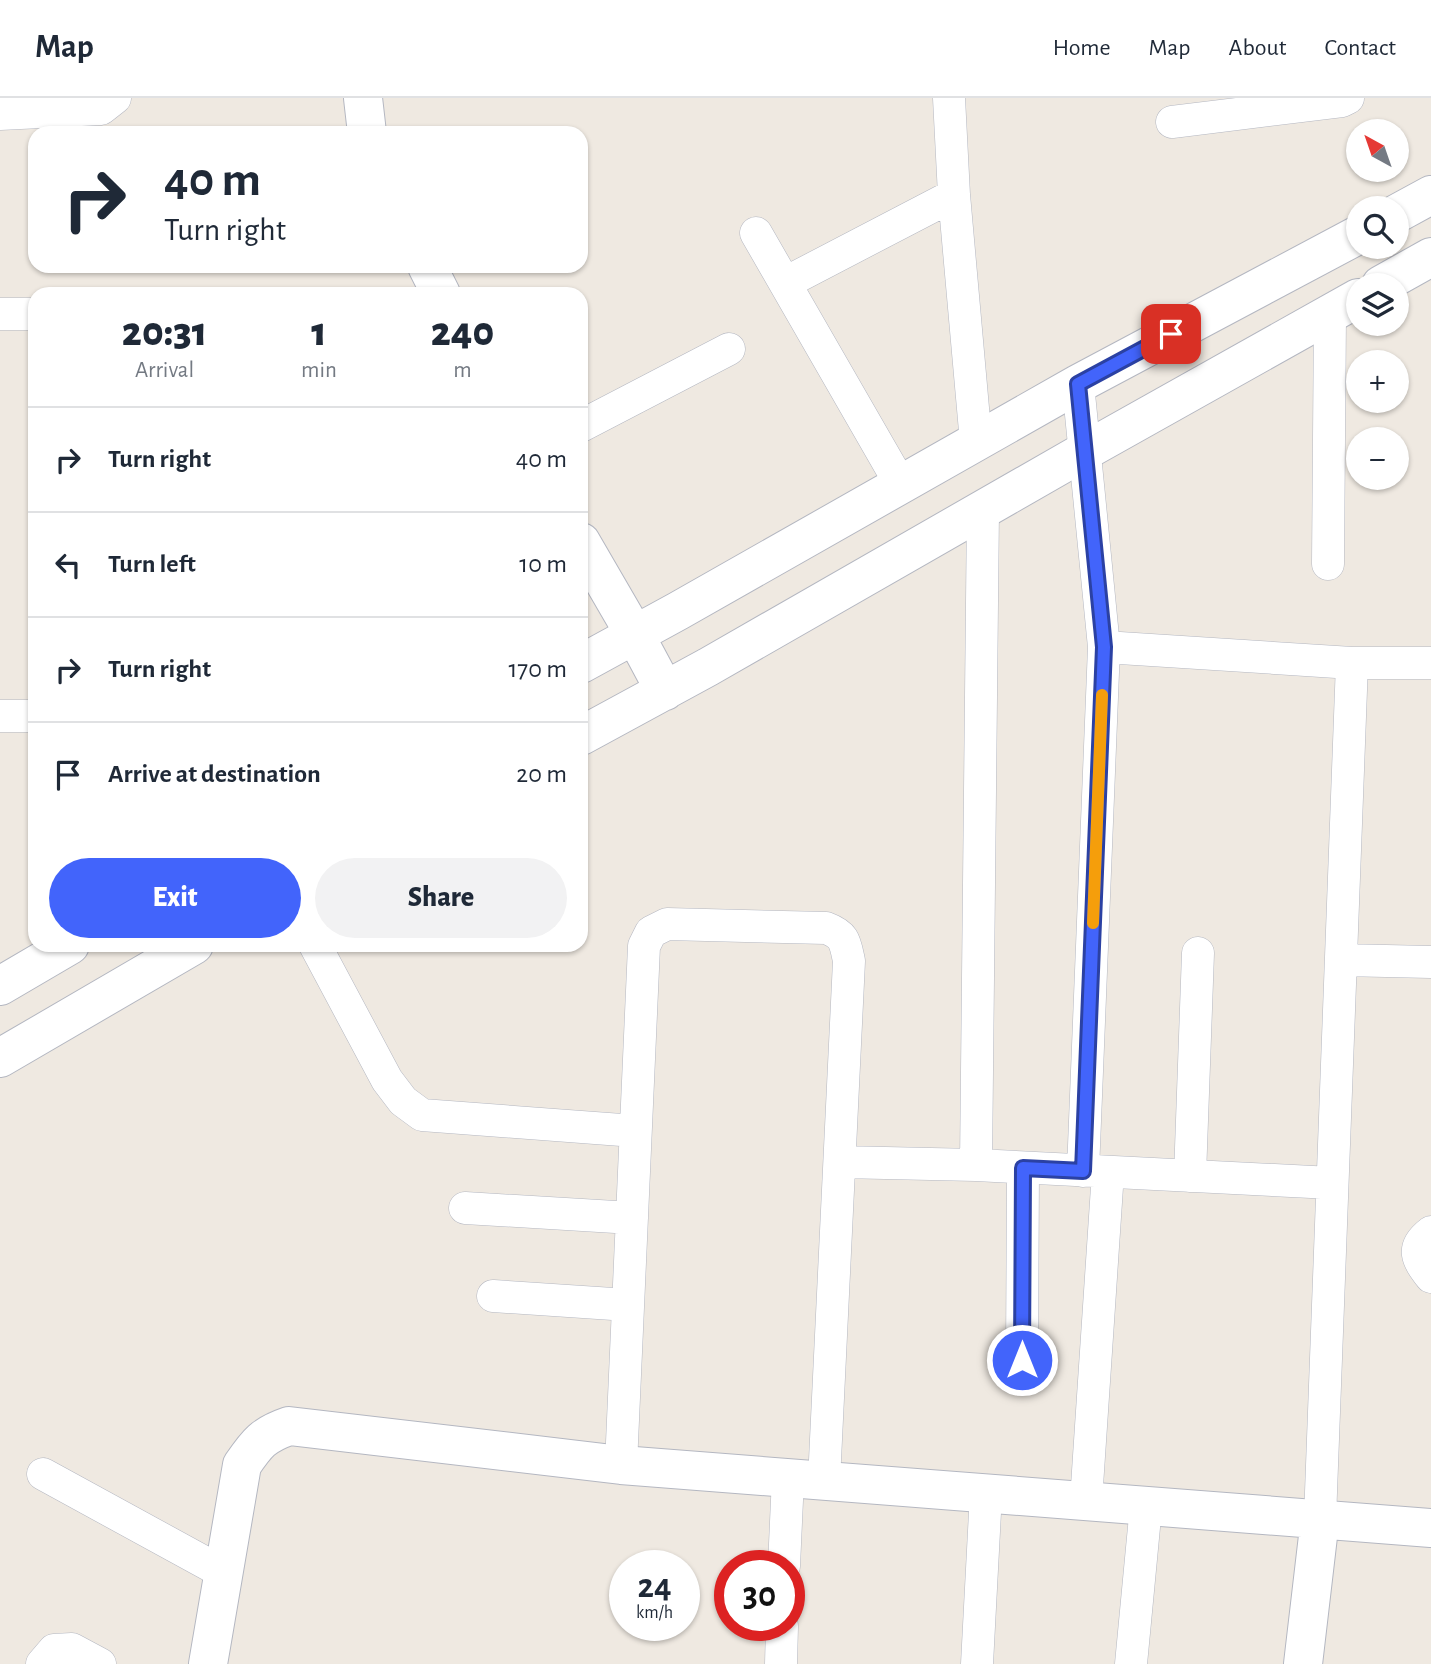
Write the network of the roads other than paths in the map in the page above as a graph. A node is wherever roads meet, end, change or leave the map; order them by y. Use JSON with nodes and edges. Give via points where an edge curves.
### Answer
{"nodes":[{"id":1,"x":115,"y":98,"type":"edge"},
{"id":2,"x":363,"y":98,"type":"edge"},
{"id":3,"x":949,"y":98,"type":"edge"},
{"id":4,"x":1348,"y":98,"type":"edge"},
{"id":5,"x":0,"y":114,"type":"edge"},
{"id":6,"x":1172,"y":122,"type":"dead end"},
{"id":7,"x":366,"y":126,"type":"edge"},
{"id":8,"x":954,"y":195,"type":"junction"},
{"id":9,"x":1431,"y":195,"type":"edge"},
{"id":10,"x":1409,"y":207,"type":"edge"},
{"id":11,"x":756,"y":233,"type":"dead end"},
{"id":12,"x":1346,"y":240,"type":"edge"},
{"id":13,"x":1431,"y":257,"type":"edge"},
{"id":14,"x":1402,"y":273,"type":"edge"},
{"id":15,"x":785,"y":283,"type":"junction"},
{"id":16,"x":1344,"y":306,"type":"edge"},
{"id":17,"x":0,"y":314,"type":"edge"},
{"id":18,"x":28,"y":314,"type":"edge"},
{"id":19,"x":729,"y":349,"type":"dead end"},
{"id":20,"x":1078,"y":384,"type":"junction"},
{"id":21,"x":588,"y":422,"type":"edge"},
{"id":22,"x":976,"y":442,"type":"junction"},
{"id":23,"x":1085,"y":451,"type":"junction"},
{"id":24,"x":901,"y":485,"type":"junction"},
{"id":25,"x":983,"y":509,"type":"junction"},
{"id":26,"x":588,"y":554,"type":"edge"},
{"id":27,"x":1328,"y":564,"type":"dead end"},
{"id":28,"x":635,"y":635,"type":"junction"},
{"id":29,"x":1104,"y":647,"type":"junction"},
{"id":30,"x":588,"y":660,"type":"edge"},
{"id":31,"x":1352,"y":663,"type":"junction"},
{"id":32,"x":1431,"y":663,"type":"edge"},
{"id":33,"x":665,"y":691,"type":"junction"},
{"id":34,"x":0,"y":716,"type":"edge"},
{"id":35,"x":28,"y":716,"type":"edge"},
{"id":36,"x":588,"y":732,"type":"edge"},
{"id":37,"x":58,"y":952,"type":"edge"},
{"id":38,"x":182,"y":952,"type":"edge"},
{"id":39,"x":319,"y":952,"type":"edge"},
{"id":40,"x":1198,"y":953,"type":"dead end"},
{"id":41,"x":1341,"y":960,"type":"junction"},
{"id":42,"x":1431,"y":962,"type":"edge"},
{"id":43,"x":0,"y":986,"type":"edge"},
{"id":44,"x":0,"y":1058,"type":"edge"},
{"id":45,"x":635,"y":1131,"type":"junction"},
{"id":46,"x":840,"y":1162,"type":"junction"},
{"id":47,"x":976,"y":1165,"type":"junction"},
{"id":48,"x":1023,"y":1168,"type":"junction"},
{"id":49,"x":1095,"y":1171,"type":"junction"},
{"id":50,"x":1190,"y":1176,"type":"junction"},
{"id":51,"x":1332,"y":1183,"type":"junction"},
{"id":52,"x":465,"y":1208,"type":"dead end"},
{"id":53,"x":632,"y":1218,"type":"junction"},
{"id":54,"x":1431,"y":1232,"type":"edge"},
{"id":55,"x":1431,"y":1277,"type":"edge"},
{"id":56,"x":494,"y":1296,"type":"dead end"},
{"id":57,"x":628,"y":1305,"type":"junction"},
{"id":58,"x":1022,"y":1360,"type":"dead end"},
{"id":59,"x":621,"y":1465,"type":"junction"},
{"id":60,"x":43,"y":1474,"type":"dead end"},
{"id":61,"x":806,"y":1479,"type":"junction"},
{"id":62,"x":986,"y":1493,"type":"junction"},
{"id":63,"x":1086,"y":1501,"type":"junction"},
{"id":64,"x":1146,"y":1506,"type":"junction"},
{"id":65,"x":1320,"y":1519,"type":"junction"},
{"id":66,"x":1431,"y":1528,"type":"edge"},
{"id":67,"x":788,"y":1550,"type":"edge"},
{"id":68,"x":223,"y":1573,"type":"junction"},
{"id":69,"x":782,"y":1641,"type":"edge"},
{"id":70,"x":42,"y":1664,"type":"edge"},
{"id":71,"x":100,"y":1664,"type":"edge"},
{"id":72,"x":208,"y":1664,"type":"edge"},
{"id":73,"x":781,"y":1664,"type":"edge"},
{"id":74,"x":978,"y":1664,"type":"edge"},
{"id":75,"x":1131,"y":1664,"type":"edge"},
{"id":76,"x":1303,"y":1664,"type":"edge"}],
"edges":[{"from":1,"to":5,"type":"street","via":[[101,108]]},
{"from":2,"to":7,"type":"street"},
{"from":3,"to":8,"type":"street"},
{"from":4,"to":6,"type":"street"},
{"from":8,"to":15,"type":"street"},
{"from":8,"to":22,"type":"street"},
{"from":9,"to":10,"type":"street"},
{"from":11,"to":15,"type":"street"},
{"from":12,"to":20,"type":"street"},
{"from":13,"to":14,"type":"street"},
{"from":15,"to":24,"type":"street"},
{"from":16,"to":23,"type":"street"},
{"from":16,"to":27,"type":"street"},
{"from":17,"to":18,"type":"street"},
{"from":19,"to":21,"type":"street"},
{"from":20,"to":22,"type":"street"},
{"from":20,"to":23,"type":"street"},
{"from":22,"to":24,"type":"street"},
{"from":23,"to":25,"type":"street"},
{"from":23,"to":29,"type":"street"},
{"from":24,"to":28,"type":"street"},
{"from":25,"to":33,"type":"street"},
{"from":25,"to":47,"type":"street"},
{"from":26,"to":28,"type":"street"},
{"from":28,"to":30,"type":"street"},
{"from":28,"to":33,"type":"street"},
{"from":29,"to":31,"type":"street"},
{"from":29,"to":49,"type":"street"},
{"from":31,"to":32,"type":"street"},
{"from":31,"to":41,"type":"street"},
{"from":33,"to":36,"type":"street"},
{"from":34,"to":35,"type":"street"},
{"from":37,"to":43,"type":"street"},
{"from":38,"to":44,"type":"street"},
{"from":39,"to":45,"type":"street","via":[[387,1080],[403,1101],[422,1115]]},
{"from":40,"to":50,"type":"street"},
{"from":41,"to":42,"type":"street"},
{"from":41,"to":51,"type":"street"},
{"from":45,"to":46,"type":"street","via":[[644,946],[651,932],[667,924],[826,928],[842,938],[849,961]]},
{"from":45,"to":53,"type":"street"},
{"from":46,"to":47,"type":"street"},
{"from":46,"to":61,"type":"street"},
{"from":47,"to":48,"type":"street"},
{"from":48,"to":49,"type":"street"},
{"from":48,"to":58,"type":"street"},
{"from":49,"to":50,"type":"street"},
{"from":49,"to":63,"type":"street"},
{"from":50,"to":51,"type":"street"},
{"from":51,"to":65,"type":"street"},
{"from":52,"to":53,"type":"street"},
{"from":53,"to":57,"type":"street"},
{"from":54,"to":55,"type":"street","via":[[1417,1250],[1419,1262]]},
{"from":56,"to":57,"type":"street"},
{"from":57,"to":59,"type":"street"},
{"from":59,"to":61,"type":"street"},
{"from":59,"to":68,"type":"street","via":[[289,1426],[270,1432],[242,1465]]},
{"from":60,"to":68,"type":"street"},
{"from":61,"to":62,"type":"street"},
{"from":61,"to":67,"type":"street"},
{"from":62,"to":63,"type":"street"},
{"from":62,"to":74,"type":"street"},
{"from":63,"to":64,"type":"street"},
{"from":64,"to":65,"type":"street"},
{"from":64,"to":75,"type":"street"},
{"from":65,"to":66,"type":"street"},
{"from":65,"to":76,"type":"street"},
{"from":68,"to":72,"type":"street"},
{"from":69,"to":73,"type":"street"},
{"from":70,"to":71,"type":"street","via":[[54,1650],[72,1649]]}]}
